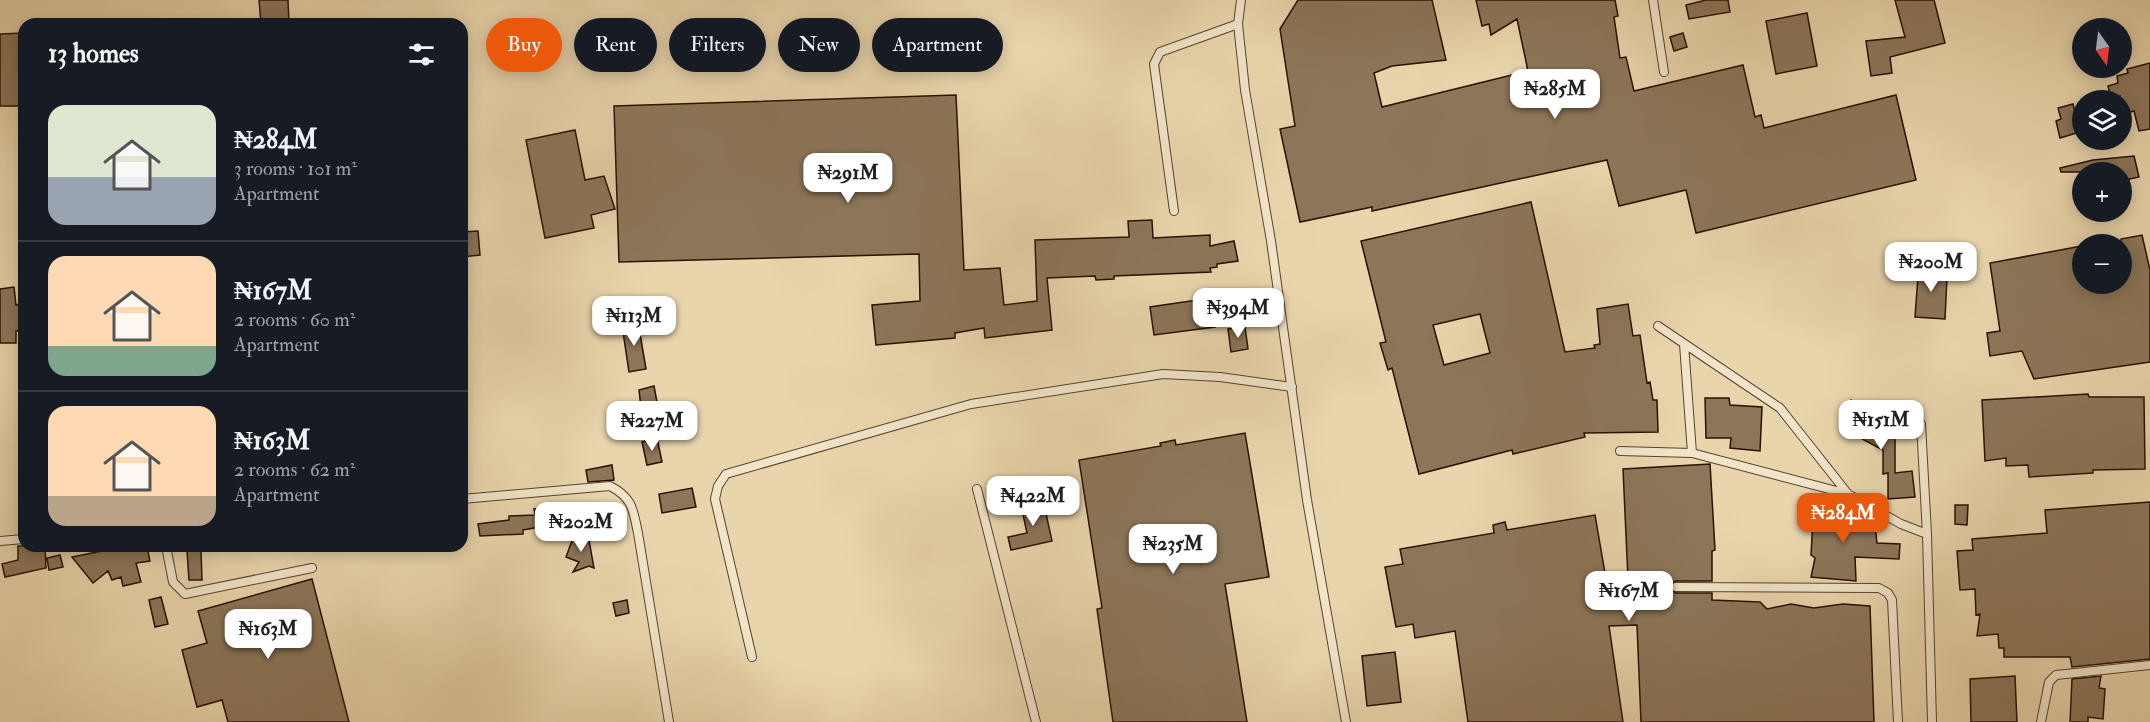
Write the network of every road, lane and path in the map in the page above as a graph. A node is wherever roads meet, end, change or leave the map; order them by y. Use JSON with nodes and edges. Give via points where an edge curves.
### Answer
{"nodes":[{"id":1,"x":1241,"y":0,"type":"edge"},
{"id":2,"x":1653,"y":0,"type":"edge"},
{"id":3,"x":1238,"y":24,"type":"junction"},
{"id":4,"x":1664,"y":72,"type":"dead end"},
{"id":5,"x":1174,"y":211,"type":"dead end"},
{"id":6,"x":1658,"y":326,"type":"dead end"},
{"id":7,"x":1684,"y":344,"type":"junction"},
{"id":8,"x":1292,"y":387,"type":"junction"},
{"id":9,"x":1921,"y":424,"type":"dead end"},
{"id":10,"x":1620,"y":451,"type":"dead end"},
{"id":11,"x":1692,"y":453,"type":"junction"},
{"id":12,"x":977,"y":489,"type":"dead end"},
{"id":13,"x":1848,"y":494,"type":"junction"},
{"id":14,"x":468,"y":498,"type":"edge"},
{"id":15,"x":1928,"y":534,"type":"junction"},
{"id":16,"x":18,"y":540,"type":"edge"},
{"id":17,"x":0,"y":541,"type":"edge"},
{"id":18,"x":167,"y":552,"type":"edge"},
{"id":19,"x":312,"y":568,"type":"dead end"},
{"id":20,"x":1676,"y":587,"type":"dead end"},
{"id":21,"x":752,"y":657,"type":"dead end"},
{"id":22,"x":2150,"y":664,"type":"edge"},
{"id":23,"x":669,"y":722,"type":"edge"},
{"id":24,"x":1036,"y":722,"type":"edge"},
{"id":25,"x":1346,"y":722,"type":"edge"},
{"id":26,"x":1898,"y":722,"type":"edge"},
{"id":27,"x":1932,"y":722,"type":"edge"},
{"id":28,"x":2042,"y":722,"type":"edge"}],
"edges":[{"from":1,"to":3,"type":"lane"},
{"from":2,"to":4,"type":"lane"},
{"from":3,"to":5,"type":"lane","via":[[1160,52],[1154,64]]},
{"from":3,"to":8,"type":"lane"},
{"from":6,"to":7,"type":"lane"},
{"from":7,"to":11,"type":"lane"},
{"from":7,"to":13,"type":"lane","via":[[1780,408]]},
{"from":8,"to":21,"type":"lane","via":[[1220,377],[1151,376],[971,404],[726,474],[715,499]]},
{"from":8,"to":25,"type":"lane","via":[[1307,500]]},
{"from":9,"to":15,"type":"lane"},
{"from":10,"to":11,"type":"lane"},
{"from":11,"to":13,"type":"lane"},
{"from":12,"to":24,"type":"lane"},
{"from":13,"to":15,"type":"lane","via":[[1901,524]]},
{"from":14,"to":23,"type":"lane","via":[[610,486],[623,492],[631,504],[638,533]]},
{"from":15,"to":27,"type":"lane"},
{"from":16,"to":17,"type":"lane"},
{"from":18,"to":19,"type":"lane","via":[[174,582],[185,594]]},
{"from":20,"to":26,"type":"lane","via":[[1879,588],[1888,593],[1892,600]]},
{"from":22,"to":28,"type":"lane","via":[[2056,675],[2049,681]]}]}
